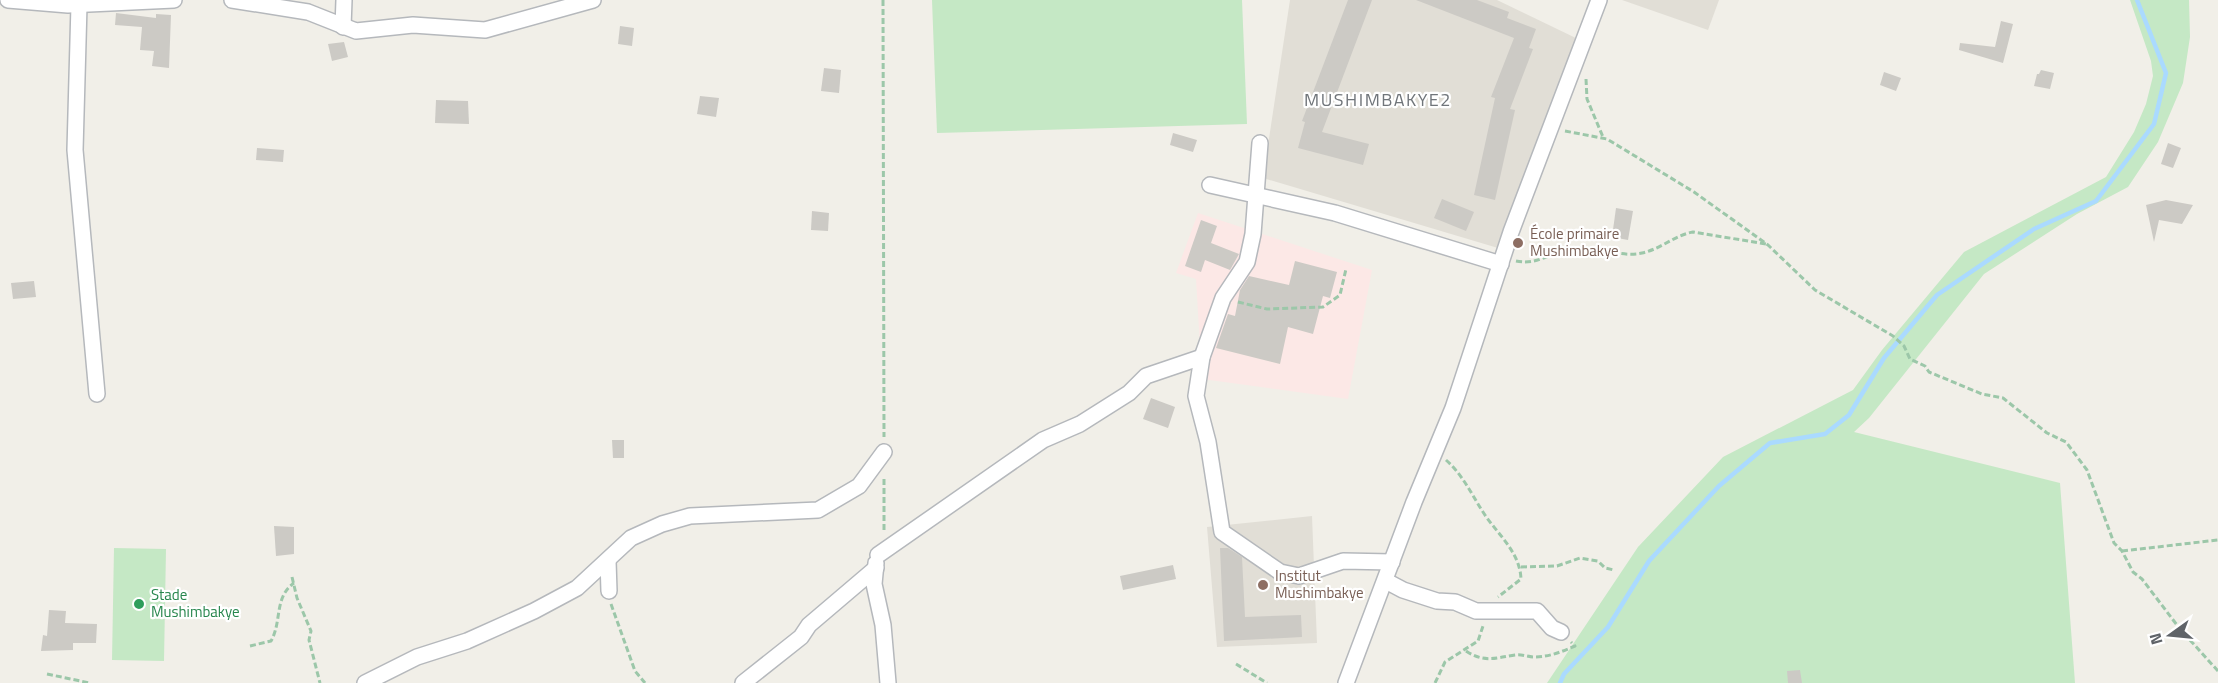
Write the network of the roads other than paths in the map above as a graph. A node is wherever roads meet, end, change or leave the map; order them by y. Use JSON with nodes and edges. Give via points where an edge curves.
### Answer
{"nodes":[{"id":1,"x":8,"y":0,"type":"edge"},
{"id":2,"x":174,"y":0,"type":"edge"},
{"id":3,"x":232,"y":0,"type":"edge"},
{"id":4,"x":344,"y":0,"type":"edge"},
{"id":5,"x":593,"y":0,"type":"edge"},
{"id":6,"x":1599,"y":0,"type":"edge"},
{"id":7,"x":79,"y":5,"type":"junction"},
{"id":8,"x":343,"y":27,"type":"junction"},
{"id":9,"x":1260,"y":143,"type":"dead end"},
{"id":10,"x":1210,"y":185,"type":"dead end"},
{"id":11,"x":1255,"y":195,"type":"junction"},
{"id":12,"x":1502,"y":261,"type":"junction"},
{"id":13,"x":1202,"y":357,"type":"junction"},
{"id":14,"x":97,"y":394,"type":"dead end"},
{"id":15,"x":884,"y":452,"type":"road end"},
{"id":16,"x":879,"y":554,"type":"junction"},
{"id":17,"x":608,"y":561,"type":"junction"},
{"id":18,"x":1392,"y":562,"type":"junction"},
{"id":19,"x":1386,"y":581,"type":"junction"},
{"id":20,"x":609,"y":591,"type":"road end"},
{"id":21,"x":1562,"y":632,"type":"dead end"},
{"id":22,"x":365,"y":683,"type":"edge"},
{"id":23,"x":743,"y":683,"type":"edge"},
{"id":24,"x":888,"y":683,"type":"edge"},
{"id":25,"x":1346,"y":683,"type":"edge"}],
"edges":[{"from":1,"to":7,"type":"street"},
{"from":2,"to":7,"type":"street"},
{"from":3,"to":8,"type":"street","via":[[308,12]]},
{"from":4,"to":8,"type":"street"},
{"from":5,"to":8,"type":"street","via":[[485,30],[413,24],[356,31]]},
{"from":6,"to":12,"type":"street"},
{"from":7,"to":14,"type":"street","via":[[75,150]]},
{"from":9,"to":11,"type":"street"},
{"from":10,"to":11,"type":"street"},
{"from":11,"to":12,"type":"street","via":[[1335,213]]},
{"from":11,"to":13,"type":"street","via":[[1247,262],[1223,298]]},
{"from":12,"to":18,"type":"street","via":[[1456,397]]},
{"from":13,"to":16,"type":"street","via":[[1146,376],[1129,393],[1080,424],[1043,440]]},
{"from":13,"to":18,"type":"street","via":[[1196,396],[1208,442],[1222,532],[1280,572],[1299,576],[1343,561]]},
{"from":15,"to":17,"type":"street","via":[[859,486],[818,510],[683,518],[631,538]]},
{"from":16,"to":23,"type":"street","via":[[801,637]]},
{"from":16,"to":24,"type":"street","via":[[874,584],[883,626]]},
{"from":17,"to":20,"type":"street"},
{"from":17,"to":22,"type":"street","via":[[577,588],[515,621],[417,657]]},
{"from":18,"to":19,"type":"street"},
{"from":19,"to":21,"type":"street","via":[[1403,591],[1455,602],[1476,611],[1537,611],[1552,628]]},
{"from":19,"to":25,"type":"street"}]}
